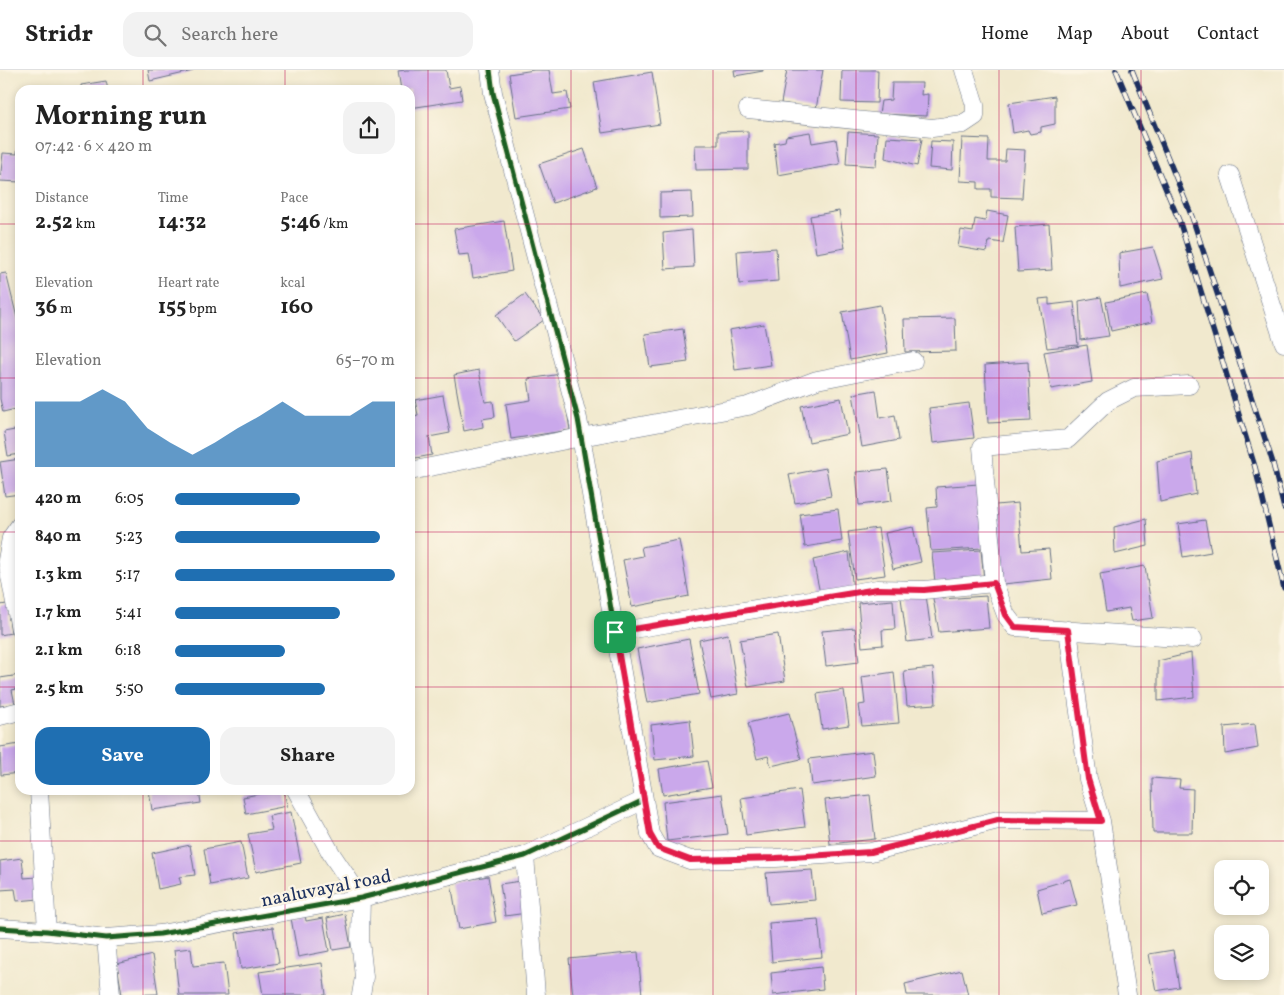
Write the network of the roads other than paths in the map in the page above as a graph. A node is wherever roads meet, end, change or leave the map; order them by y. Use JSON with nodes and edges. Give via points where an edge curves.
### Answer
{"nodes":[{"id":1,"x":490,"y":70,"type":"edge"},
{"id":2,"x":964,"y":70,"type":"edge"},
{"id":3,"x":748,"y":109,"type":"dead end"},
{"id":4,"x":1230,"y":175,"type":"dead end"},
{"id":5,"x":1284,"y":343,"type":"edge"},
{"id":6,"x":913,"y":361,"type":"dead end"},
{"id":7,"x":1189,"y":385,"type":"dead end"},
{"id":8,"x":581,"y":436,"type":"junction"},
{"id":9,"x":415,"y":470,"type":"edge"},
{"id":10,"x":15,"y":532,"type":"edge"},
{"id":11,"x":994,"y":583,"type":"junction"},
{"id":12,"x":15,"y":602,"type":"edge"},
{"id":13,"x":1068,"y":630,"type":"junction"},
{"id":14,"x":615,"y":632,"type":"junction"},
{"id":15,"x":1193,"y":639,"type":"dead end"},
{"id":16,"x":15,"y":712,"type":"edge"},
{"id":17,"x":0,"y":716,"type":"edge"},
{"id":18,"x":39,"y":795,"type":"edge"},
{"id":19,"x":299,"y":795,"type":"edge"},
{"id":20,"x":644,"y":800,"type":"junction"},
{"id":21,"x":1101,"y":821,"type":"junction"},
{"id":22,"x":525,"y":856,"type":"junction"},
{"id":23,"x":361,"y":898,"type":"junction"},
{"id":24,"x":0,"y":928,"type":"edge"},
{"id":25,"x":47,"y":931,"type":"junction"},
{"id":26,"x":106,"y":938,"type":"junction"},
{"id":27,"x":111,"y":995,"type":"edge"},
{"id":28,"x":362,"y":995,"type":"edge"},
{"id":29,"x":536,"y":995,"type":"edge"},
{"id":30,"x":1127,"y":995,"type":"edge"}],
"edges":[{"from":1,"to":8,"type":"street","via":[[493,93]]},
{"from":2,"to":3,"type":"street","via":[[975,105],[975,116],[964,124],[932,128]]},
{"from":4,"to":5,"type":"street"},
{"from":6,"to":8,"type":"street","via":[[816,380],[748,406]]},
{"from":7,"to":11,"type":"street","via":[[1134,388],[1108,401],[1068,439],[982,447]]},
{"from":8,"to":9,"type":"street"},
{"from":8,"to":14,"type":"street"},
{"from":10,"to":12,"type":"street","via":[[7,560]]},
{"from":11,"to":13,"type":"street","via":[[1006,615],[1015,627]]},
{"from":11,"to":14,"type":"street","via":[[924,590],[877,589]]},
{"from":13,"to":15,"type":"street"},
{"from":13,"to":21,"type":"street","via":[[1088,779]]},
{"from":14,"to":20,"type":"street"},
{"from":16,"to":17,"type":"street"},
{"from":18,"to":25,"type":"street"},
{"from":19,"to":23,"type":"street","via":[[332,855]]},
{"from":20,"to":21,"type":"street","via":[[650,834],[658,848],[690,860],[871,852],[998,820]]},
{"from":20,"to":22,"type":"street","name":"naaluvayal road"},
{"from":21,"to":30,"type":"street"},
{"from":22,"to":23,"type":"street","name":"naaluvayal road"},
{"from":22,"to":29,"type":"street"},
{"from":23,"to":26,"type":"street","name":"naaluvayal road","via":[[160,934]]},
{"from":23,"to":28,"type":"street"},
{"from":24,"to":25,"type":"street","name":"naaluvayal road"},
{"from":25,"to":26,"type":"street","name":"naaluvayal road"},
{"from":26,"to":27,"type":"street"}]}
